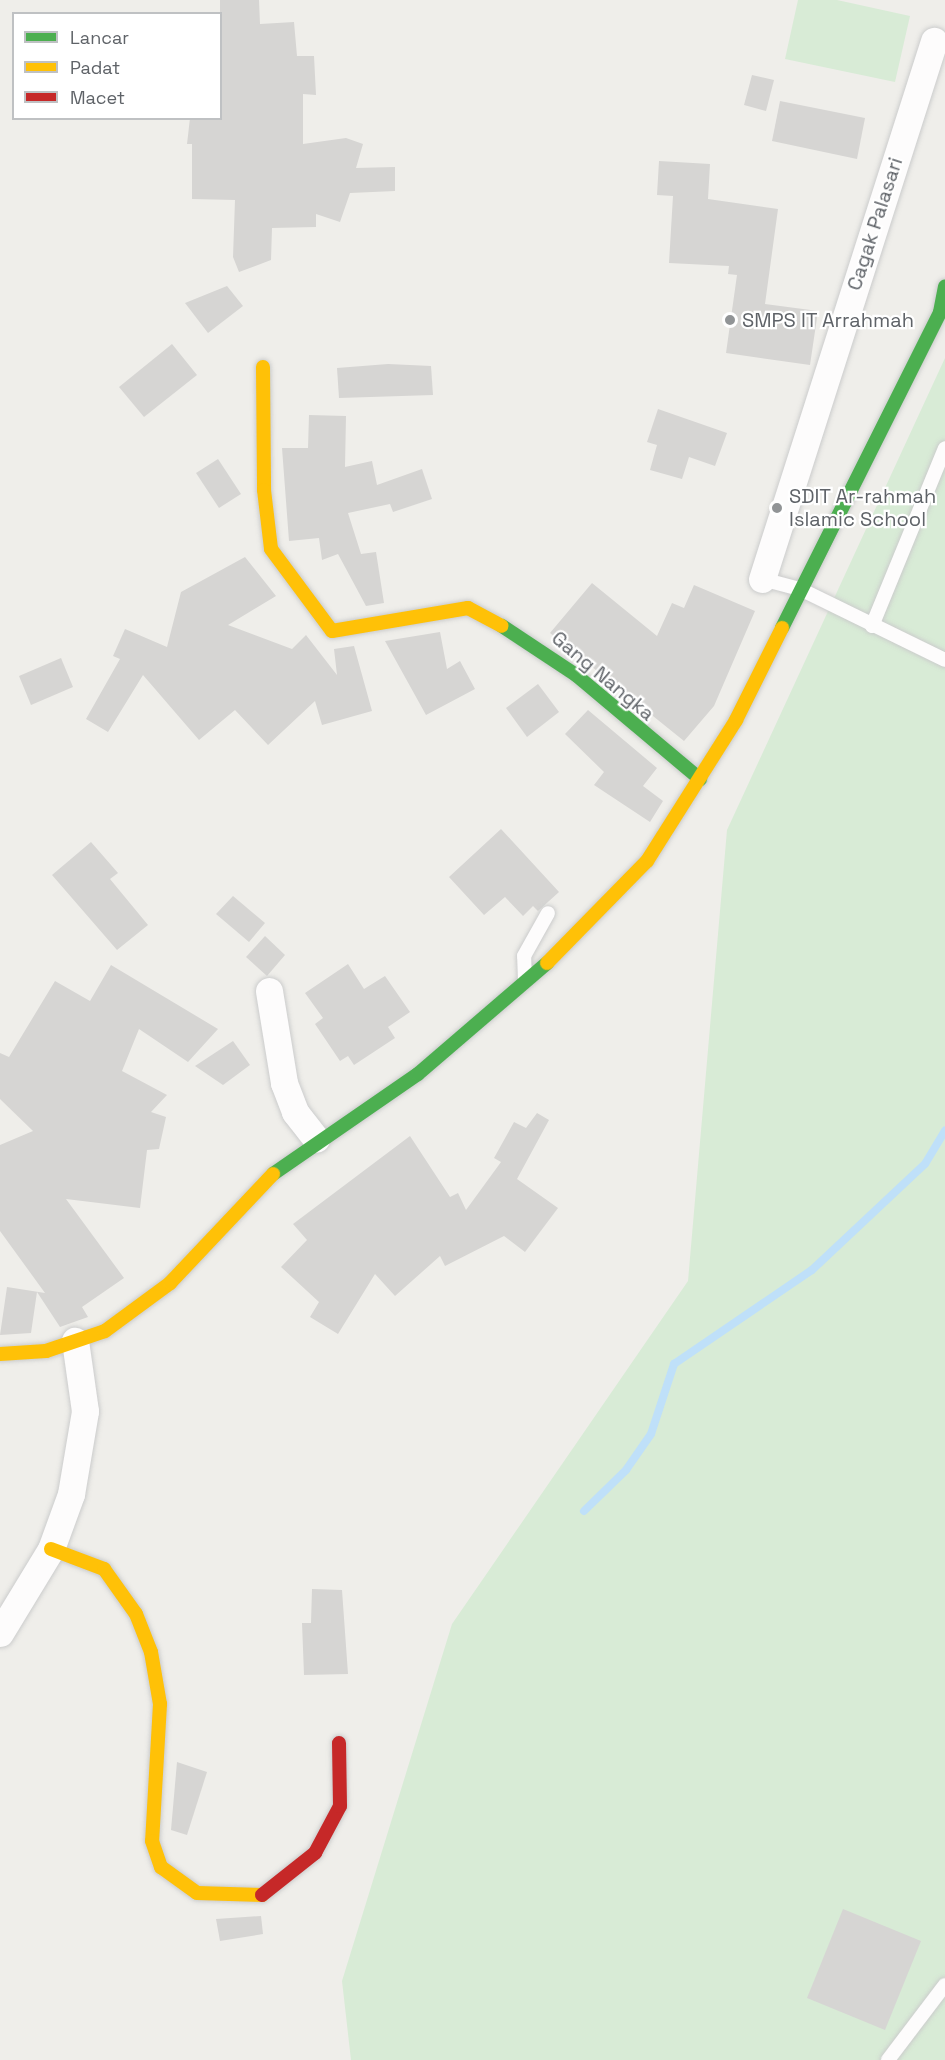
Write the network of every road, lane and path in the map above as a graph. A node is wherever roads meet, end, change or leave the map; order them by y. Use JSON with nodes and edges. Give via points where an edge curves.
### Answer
{"nodes":[{"id":1,"x":934,"y":41,"type":"dead end"},
{"id":2,"x":945,"y":286,"type":"edge"},
{"id":3,"x":263,"y":367,"type":"dead end"},
{"id":4,"x":945,"y":448,"type":"edge"},
{"id":5,"x":762,"y":579,"type":"joint"},
{"id":6,"x":800,"y":589,"type":"junction"},
{"id":7,"x":872,"y":626,"type":"junction"},
{"id":8,"x":945,"y":660,"type":"edge"},
{"id":9,"x":700,"y":779,"type":"junction"},
{"id":10,"x":548,"y":913,"type":"dead end"},
{"id":11,"x":525,"y":986,"type":"junction"},
{"id":12,"x":269,"y":991,"type":"dead end"},
{"id":13,"x":316,"y":1139,"type":"junction"},
{"id":14,"x":75,"y":1341,"type":"junction"},
{"id":15,"x":0,"y":1354,"type":"edge"},
{"id":16,"x":51,"y":1549,"type":"junction"},
{"id":17,"x":0,"y":1633,"type":"edge"},
{"id":18,"x":339,"y":1743,"type":"dead end"},
{"id":19,"x":945,"y":1984,"type":"edge"},
{"id":20,"x":888,"y":2060,"type":"edge"}],
"edges":[{"from":1,"to":5,"type":"street","name":"Cagak Palasari"},
{"from":2,"to":6,"type":"main road","via":[[940,312]]},
{"from":3,"to":9,"type":"main road","name":"Gang Nangka","via":[[264,490],[271,549],[333,631],[468,608],[529,641],[576,675]]},
{"from":4,"to":7,"type":"lane"},
{"from":5,"to":6,"type":"lane"},
{"from":6,"to":7,"type":"lane"},
{"from":6,"to":9,"type":"main road"},
{"from":7,"to":8,"type":"lane"},
{"from":9,"to":11,"type":"main road","via":[[647,861]]},
{"from":10,"to":11,"type":"lane","via":[[524,956]]},
{"from":11,"to":13,"type":"main road","via":[[418,1074]]},
{"from":12,"to":13,"type":"street","via":[[284,1083],[295,1112]]},
{"from":13,"to":14,"type":"main road","via":[[225,1218],[170,1283],[105,1331]]},
{"from":14,"to":15,"type":"main road","via":[[46,1350]]},
{"from":14,"to":16,"type":"street","via":[[85,1411],[71,1494]]},
{"from":16,"to":17,"type":"street"},
{"from":16,"to":18,"type":"main road","via":[[104,1569],[136,1614],[151,1652],[160,1704],[152,1841],[161,1866],[197,1893],[258,1898],[315,1853],[340,1806]]},
{"from":19,"to":20,"type":"lane"}]}
